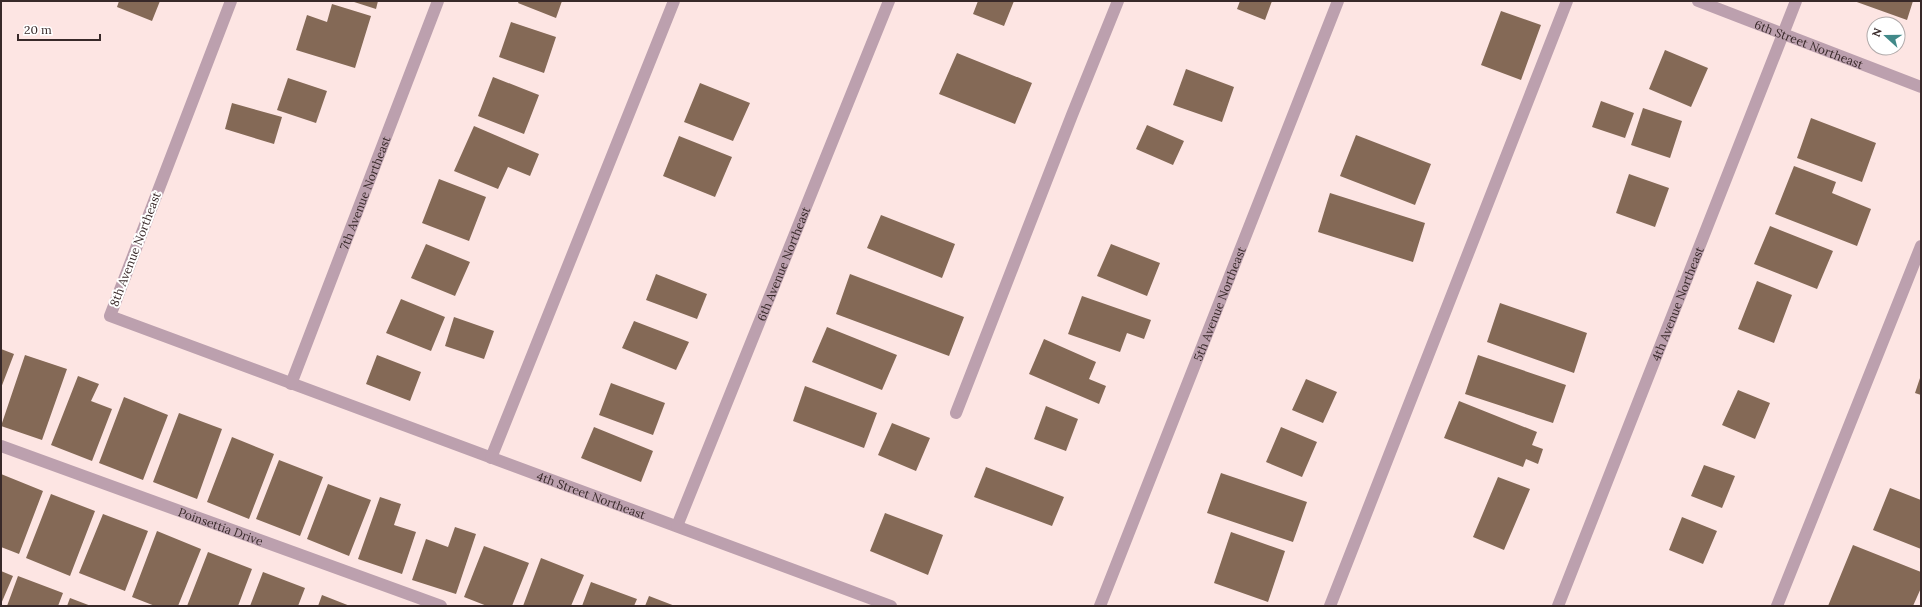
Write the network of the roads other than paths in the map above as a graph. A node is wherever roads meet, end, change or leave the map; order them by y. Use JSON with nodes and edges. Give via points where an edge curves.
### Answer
{"nodes":[{"id":1,"x":231,"y":1,"type":"edge"},
{"id":2,"x":438,"y":1,"type":"edge"},
{"id":3,"x":674,"y":1,"type":"edge"},
{"id":4,"x":889,"y":1,"type":"edge"},
{"id":5,"x":1118,"y":1,"type":"edge"},
{"id":6,"x":1338,"y":1,"type":"edge"},
{"id":7,"x":1568,"y":1,"type":"edge"},
{"id":8,"x":1698,"y":1,"type":"edge"},
{"id":9,"x":1796,"y":1,"type":"edge"},
{"id":10,"x":1784,"y":33,"type":"junction"},
{"id":11,"x":1921,"y":87,"type":"edge"},
{"id":12,"x":1921,"y":246,"type":"edge"},
{"id":13,"x":291,"y":384,"type":"junction"},
{"id":14,"x":956,"y":413,"type":"dead end"},
{"id":15,"x":1,"y":446,"type":"edge"},
{"id":16,"x":491,"y":458,"type":"junction"},
{"id":17,"x":678,"y":526,"type":"junction"},
{"id":18,"x":441,"y":606,"type":"edge"},
{"id":19,"x":891,"y":606,"type":"edge"},
{"id":20,"x":1100,"y":606,"type":"edge"},
{"id":21,"x":1330,"y":606,"type":"edge"},
{"id":22,"x":1558,"y":606,"type":"edge"},
{"id":23,"x":1777,"y":606,"type":"edge"}],
"edges":[{"from":1,"to":13,"type":"street","name":"8th Avenue Northeast","via":[[110,316]]},
{"from":2,"to":13,"type":"street","name":"7th Avenue Northeast"},
{"from":3,"to":16,"type":"street"},
{"from":4,"to":17,"type":"street","name":"6th Avenue Northeast"},
{"from":5,"to":14,"type":"street"},
{"from":6,"to":20,"type":"street","name":"5th Avenue Northeast"},
{"from":7,"to":21,"type":"street"},
{"from":8,"to":10,"type":"street","name":"6th Street Northeast"},
{"from":9,"to":10,"type":"street","name":"4th Avenue Northeast"},
{"from":10,"to":11,"type":"street","name":"6th Street Northeast"},
{"from":10,"to":22,"type":"street","name":"4th Avenue Northeast"},
{"from":12,"to":23,"type":"street"},
{"from":13,"to":16,"type":"street","name":"4th Street Northeast"},
{"from":15,"to":18,"type":"street","name":"Poinsettia Drive"},
{"from":16,"to":17,"type":"street","name":"4th Street Northeast"},
{"from":17,"to":19,"type":"street","name":"4th Street Northeast"}]}
